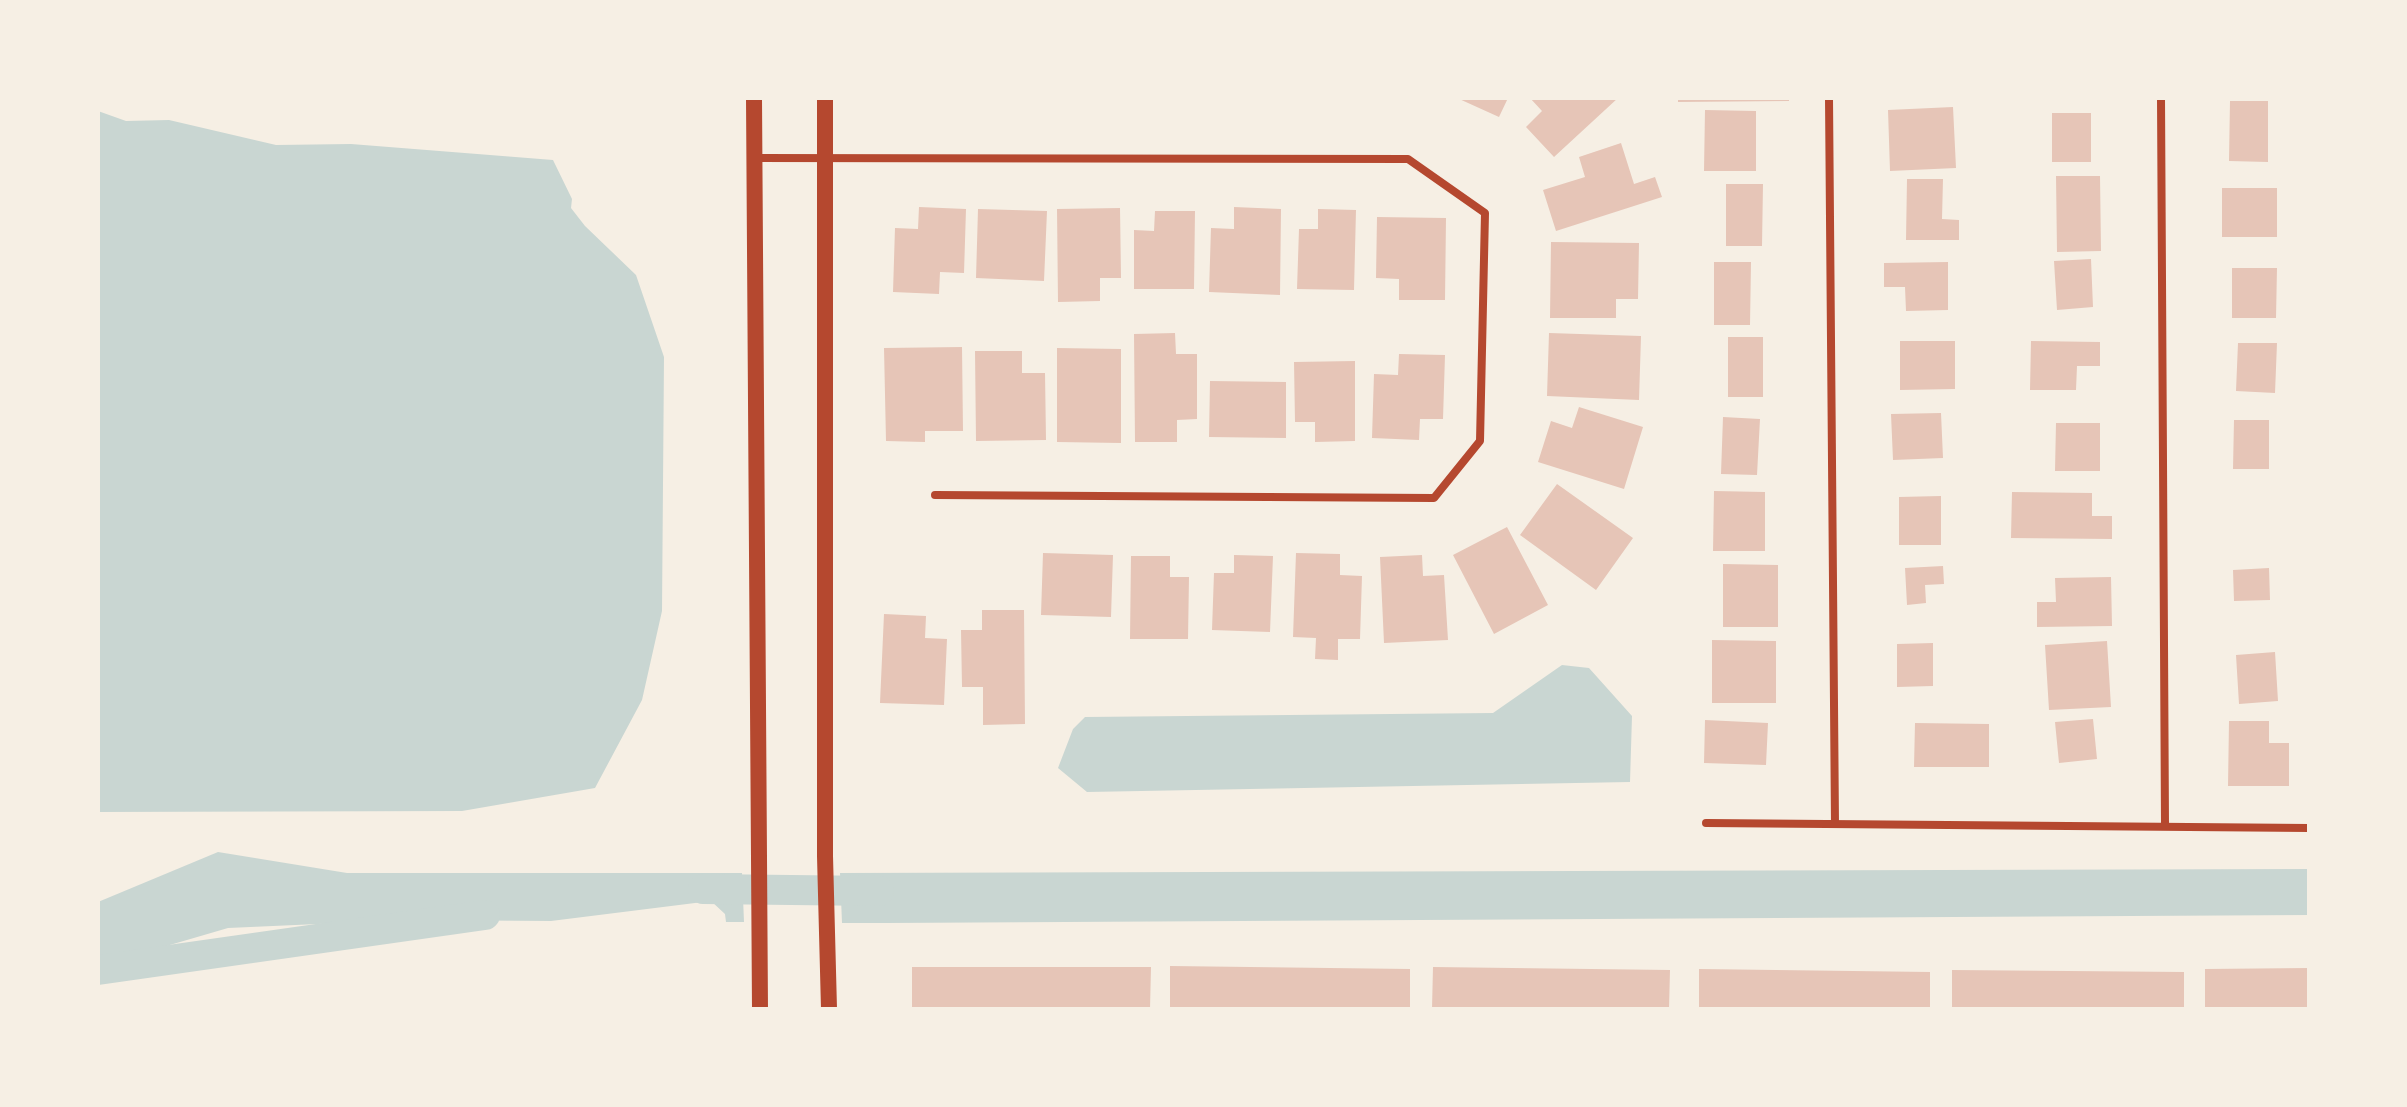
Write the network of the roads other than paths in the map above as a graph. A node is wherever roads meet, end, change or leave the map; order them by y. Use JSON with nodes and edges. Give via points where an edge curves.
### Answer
{"nodes":[{"id":1,"x":754,"y":98,"type":"edge"},
{"id":2,"x":825,"y":98,"type":"edge"},
{"id":3,"x":1829,"y":98,"type":"edge"},
{"id":4,"x":2161,"y":98,"type":"edge"},
{"id":5,"x":754,"y":158,"type":"junction"},
{"id":6,"x":825,"y":158,"type":"junction"},
{"id":7,"x":935,"y":495,"type":"dead end"},
{"id":8,"x":1706,"y":823,"type":"dead end"},
{"id":9,"x":1835,"y":824,"type":"junction"},
{"id":10,"x":2165,"y":826,"type":"junction"},
{"id":11,"x":2309,"y":828,"type":"edge"},
{"id":12,"x":760,"y":1009,"type":"edge"},
{"id":13,"x":829,"y":1009,"type":"edge"}],
"edges":[{"from":1,"to":5,"type":"main road"},
{"from":2,"to":6,"type":"main road"},
{"from":3,"to":9,"type":"street"},
{"from":4,"to":10,"type":"street"},
{"from":5,"to":6,"type":"street"},
{"from":5,"to":12,"type":"main road"},
{"from":6,"to":7,"type":"street","via":[[1408,159],[1485,213],[1480,441],[1434,498]]},
{"from":6,"to":13,"type":"main road"},
{"from":8,"to":9,"type":"street"},
{"from":9,"to":10,"type":"street"},
{"from":10,"to":11,"type":"street"}]}
